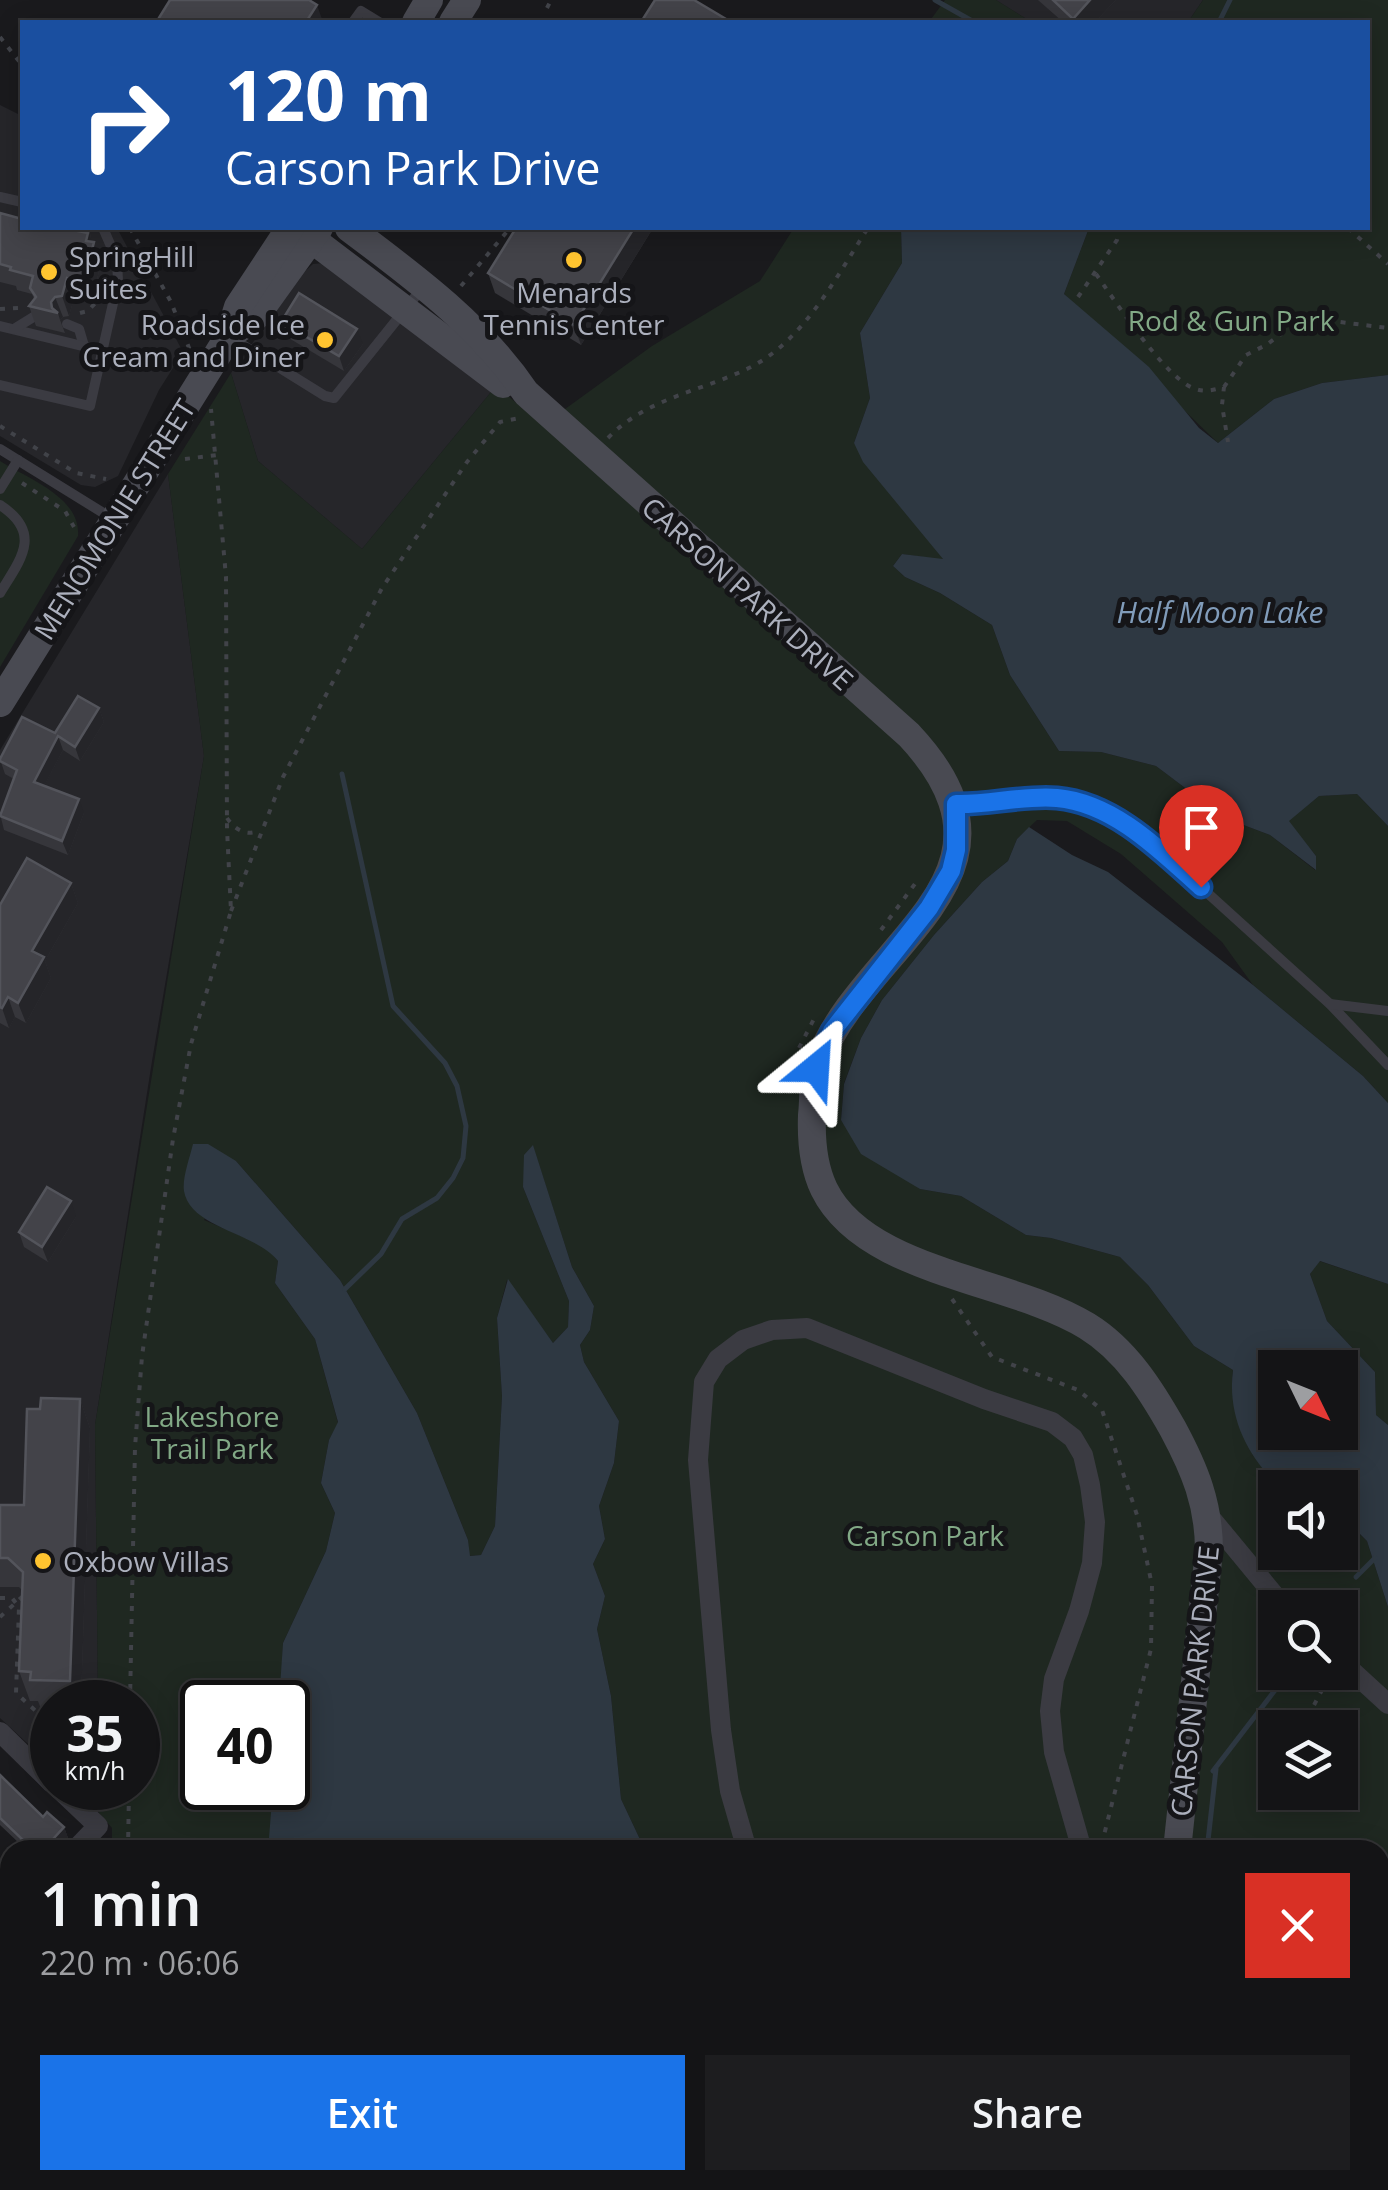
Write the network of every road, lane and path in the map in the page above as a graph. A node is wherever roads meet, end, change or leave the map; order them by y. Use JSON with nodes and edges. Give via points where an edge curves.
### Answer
{"nodes":[{"id":1,"x":551,"y":0,"type":"edge"},
{"id":2,"x":547,"y":8,"type":"dead end"},
{"id":3,"x":354,"y":20,"type":"edge"},
{"id":4,"x":376,"y":20,"type":"edge"},
{"id":5,"x":0,"y":37,"type":"edge"},
{"id":6,"x":20,"y":62,"type":"edge"},
{"id":7,"x":104,"y":230,"type":"edge"},
{"id":8,"x":131,"y":230,"type":"edge"},
{"id":9,"x":304,"y":230,"type":"edge"},
{"id":10,"x":352,"y":230,"type":"edge"},
{"id":11,"x":508,"y":230,"type":"edge"},
{"id":12,"x":867,"y":230,"type":"edge"},
{"id":13,"x":1119,"y":230,"type":"edge"},
{"id":14,"x":1350,"y":230,"type":"edge"},
{"id":15,"x":1388,"y":264,"type":"edge"},
{"id":16,"x":1096,"y":274,"type":"junction"},
{"id":17,"x":424,"y":285,"type":"junction"},
{"id":18,"x":102,"y":290,"type":"dead end"},
{"id":19,"x":458,"y":290,"type":"dead end"},
{"id":20,"x":1078,"y":297,"type":"dead end"},
{"id":21,"x":24,"y":306,"type":"dead end"},
{"id":22,"x":406,"y":307,"type":"junction"},
{"id":23,"x":0,"y":309,"type":"edge"},
{"id":24,"x":74,"y":313,"type":"dead end"},
{"id":25,"x":35,"y":316,"type":"edge"},
{"id":26,"x":67,"y":324,"type":"dead end"},
{"id":27,"x":0,"y":326,"type":"edge"},
{"id":28,"x":1388,"y":328,"type":"edge"},
{"id":29,"x":14,"y":329,"type":"junction"},
{"id":30,"x":230,"y":336,"type":"junction"},
{"id":31,"x":84,"y":346,"type":"junction"},
{"id":32,"x":102,"y":351,"type":"junction"},
{"id":33,"x":191,"y":352,"type":"dead end"},
{"id":34,"x":0,"y":385,"type":"edge"},
{"id":35,"x":1224,"y":387,"type":"junction"},
{"id":36,"x":210,"y":406,"type":"dead end"},
{"id":37,"x":526,"y":406,"type":"junction"},
{"id":38,"x":0,"y":426,"type":"edge"},
{"id":39,"x":1228,"y":442,"type":"dead end"},
{"id":40,"x":601,"y":445,"type":"dead end"},
{"id":41,"x":0,"y":448,"type":"edge"},
{"id":42,"x":217,"y":455,"type":"junction"},
{"id":43,"x":186,"y":459,"type":"dead end"},
{"id":44,"x":18,"y":460,"type":"junction"},
{"id":45,"x":106,"y":479,"type":"dead end"},
{"id":46,"x":18,"y":481,"type":"dead end"},
{"id":47,"x":0,"y":489,"type":"edge"},
{"id":48,"x":0,"y":505,"type":"edge"},
{"id":49,"x":114,"y":519,"type":"junction"},
{"id":50,"x":74,"y":527,"type":"dead end"},
{"id":51,"x":0,"y":593,"type":"edge"},
{"id":52,"x":0,"y":703,"type":"edge"},
{"id":53,"x":956,"y":804,"type":"junction"},
{"id":54,"x":227,"y":818,"type":"junction"},
{"id":55,"x":264,"y":827,"type":"junction"},
{"id":56,"x":925,"y":868,"type":"dead end"},
{"id":57,"x":232,"y":911,"type":"junction"},
{"id":58,"x":876,"y":937,"type":"dead end"},
{"id":59,"x":1330,"y":1004,"type":"junction"},
{"id":60,"x":821,"y":1009,"type":"dead end"},
{"id":61,"x":1388,"y":1011,"type":"edge"},
{"id":62,"x":797,"y":1059,"type":"dead end"},
{"id":63,"x":1388,"y":1064,"type":"edge"},
{"id":64,"x":950,"y":1297,"type":"dead end"},
{"id":65,"x":1210,"y":1516,"type":"junction"},
{"id":66,"x":1270,"y":1590,"type":"edge"},
{"id":67,"x":26,"y":1594,"type":"edge"},
{"id":68,"x":0,"y":1598,"type":"edge"},
{"id":69,"x":16,"y":1603,"type":"junction"},
{"id":70,"x":0,"y":1617,"type":"edge"},
{"id":71,"x":1358,"y":1676,"type":"edge"},
{"id":72,"x":130,"y":1680,"type":"edge"},
{"id":73,"x":1388,"y":1704,"type":"edge"},
{"id":74,"x":30,"y":1706,"type":"edge"},
{"id":75,"x":0,"y":1732,"type":"edge"},
{"id":76,"x":30,"y":1761,"type":"edge"},
{"id":77,"x":81,"y":1810,"type":"edge"},
{"id":78,"x":129,"y":1810,"type":"edge"},
{"id":79,"x":85,"y":1840,"type":"edge"},
{"id":80,"x":128,"y":1840,"type":"edge"},
{"id":81,"x":744,"y":1840,"type":"edge"},
{"id":82,"x":1079,"y":1840,"type":"edge"},
{"id":83,"x":1103,"y":1840,"type":"edge"},
{"id":84,"x":1179,"y":1840,"type":"edge"}],
"edges":[{"from":1,"to":2,"type":"path"},
{"from":3,"to":4,"type":"lane","via":[[361,11]]},
{"from":5,"to":6,"type":"path"},
{"from":7,"to":32,"type":"lane","via":[[118,281]]},
{"from":8,"to":33,"type":"path"},
{"from":9,"to":22,"type":"street","name":"CARSON PARK DRIVE"},
{"from":9,"to":30,"type":"street","name":"MENOMONIE STREET","via":[[255,317]]},
{"from":10,"to":17,"type":"street","name":"CARSON PARK DRIVE"},
{"from":11,"to":19,"type":"path"},
{"from":12,"to":40,"type":"path","via":[[781,348],[648,407]]},
{"from":13,"to":16,"type":"path"},
{"from":14,"to":15,"type":"path"},
{"from":16,"to":20,"type":"path"},
{"from":16,"to":35,"type":"path","via":[[1181,382],[1196,390]]},
{"from":17,"to":22,"type":"lane"},
{"from":17,"to":37,"type":"street","name":"CARSON PARK DRIVE","via":[[470,328]]},
{"from":18,"to":24,"type":"path","via":[[95,306]]},
{"from":21,"to":23,"type":"path"},
{"from":22,"to":30,"type":"lane","via":[[334,398]]},
{"from":22,"to":37,"type":"street","name":"CARSON PARK DRIVE"},
{"from":25,"to":29,"type":"lane"},
{"from":26,"to":31,"type":"lane","via":[[79,328]]},
{"from":27,"to":29,"type":"lane"},
{"from":28,"to":35,"type":"path","via":[[1324,320],[1295,324],[1246,355]]},
{"from":29,"to":31,"type":"lane"},
{"from":30,"to":49,"type":"street","name":"MENOMONIE STREET"},
{"from":31,"to":32,"type":"lane"},
{"from":32,"to":34,"type":"lane","via":[[90,406]]},
{"from":35,"to":39,"type":"path"},
{"from":36,"to":42,"type":"path"},
{"from":37,"to":53,"type":"street","name":"CARSON PARK DRIVE","via":[[909,735],[931,758]]},
{"from":37,"to":55,"type":"path","via":[[497,426],[467,462],[382,588]]},
{"from":38,"to":45,"type":"path","via":[[76,473]]},
{"from":41,"to":44,"type":"lane"},
{"from":42,"to":43,"type":"path"},
{"from":42,"to":54,"type":"path","via":[[226,577]]},
{"from":44,"to":47,"type":"lane"},
{"from":44,"to":49,"type":"lane"},
{"from":46,"to":50,"type":"path","via":[[65,511]]},
{"from":48,"to":51,"type":"lane","via":[[18,519],[25,541]]},
{"from":49,"to":52,"type":"street","name":"MENOMONIE STREET"},
{"from":53,"to":59,"type":"lane","via":[[1058,798],[1118,820],[1150,840]]},
{"from":53,"to":65,"type":"street","name":"CARSON PARK DRIVE","via":[[951,871],[832,1031],[816,1068],[816,1169],[843,1218],[880,1247],[1056,1309],[1124,1355],[1179,1440]]},
{"from":54,"to":55,"type":"path","via":[[251,834]]},
{"from":54,"to":57,"type":"path"},
{"from":55,"to":57,"type":"path"},
{"from":56,"to":58,"type":"path"},
{"from":57,"to":72,"type":"path","via":[[191,1044],[142,1356]]},
{"from":59,"to":61,"type":"lane"},
{"from":59,"to":63,"type":"lane"},
{"from":60,"to":62,"type":"path"},
{"from":64,"to":83,"type":"path","via":[[992,1357],[1078,1390],[1102,1410],[1137,1515],[1152,1585],[1151,1648]]},
{"from":65,"to":66,"type":"street"},
{"from":65,"to":84,"type":"street","name":"CARSON PARK DRIVE"},
{"from":67,"to":69,"type":"path"},
{"from":68,"to":69,"type":"path"},
{"from":69,"to":70,"type":"path"},
{"from":69,"to":74,"type":"path","via":[[16,1693]]},
{"from":71,"to":73,"type":"street"},
{"from":75,"to":76,"type":"street"},
{"from":77,"to":79,"type":"street","via":[[98,1826]]},
{"from":78,"to":80,"type":"path"},
{"from":81,"to":82,"type":"street","via":[[721,1730],[699,1417],[704,1382],[718,1358],[772,1330],[807,1328],[1052,1422],[1083,1455],[1095,1522],[1092,1563],[1054,1678],[1050,1711],[1054,1752]]}]}
